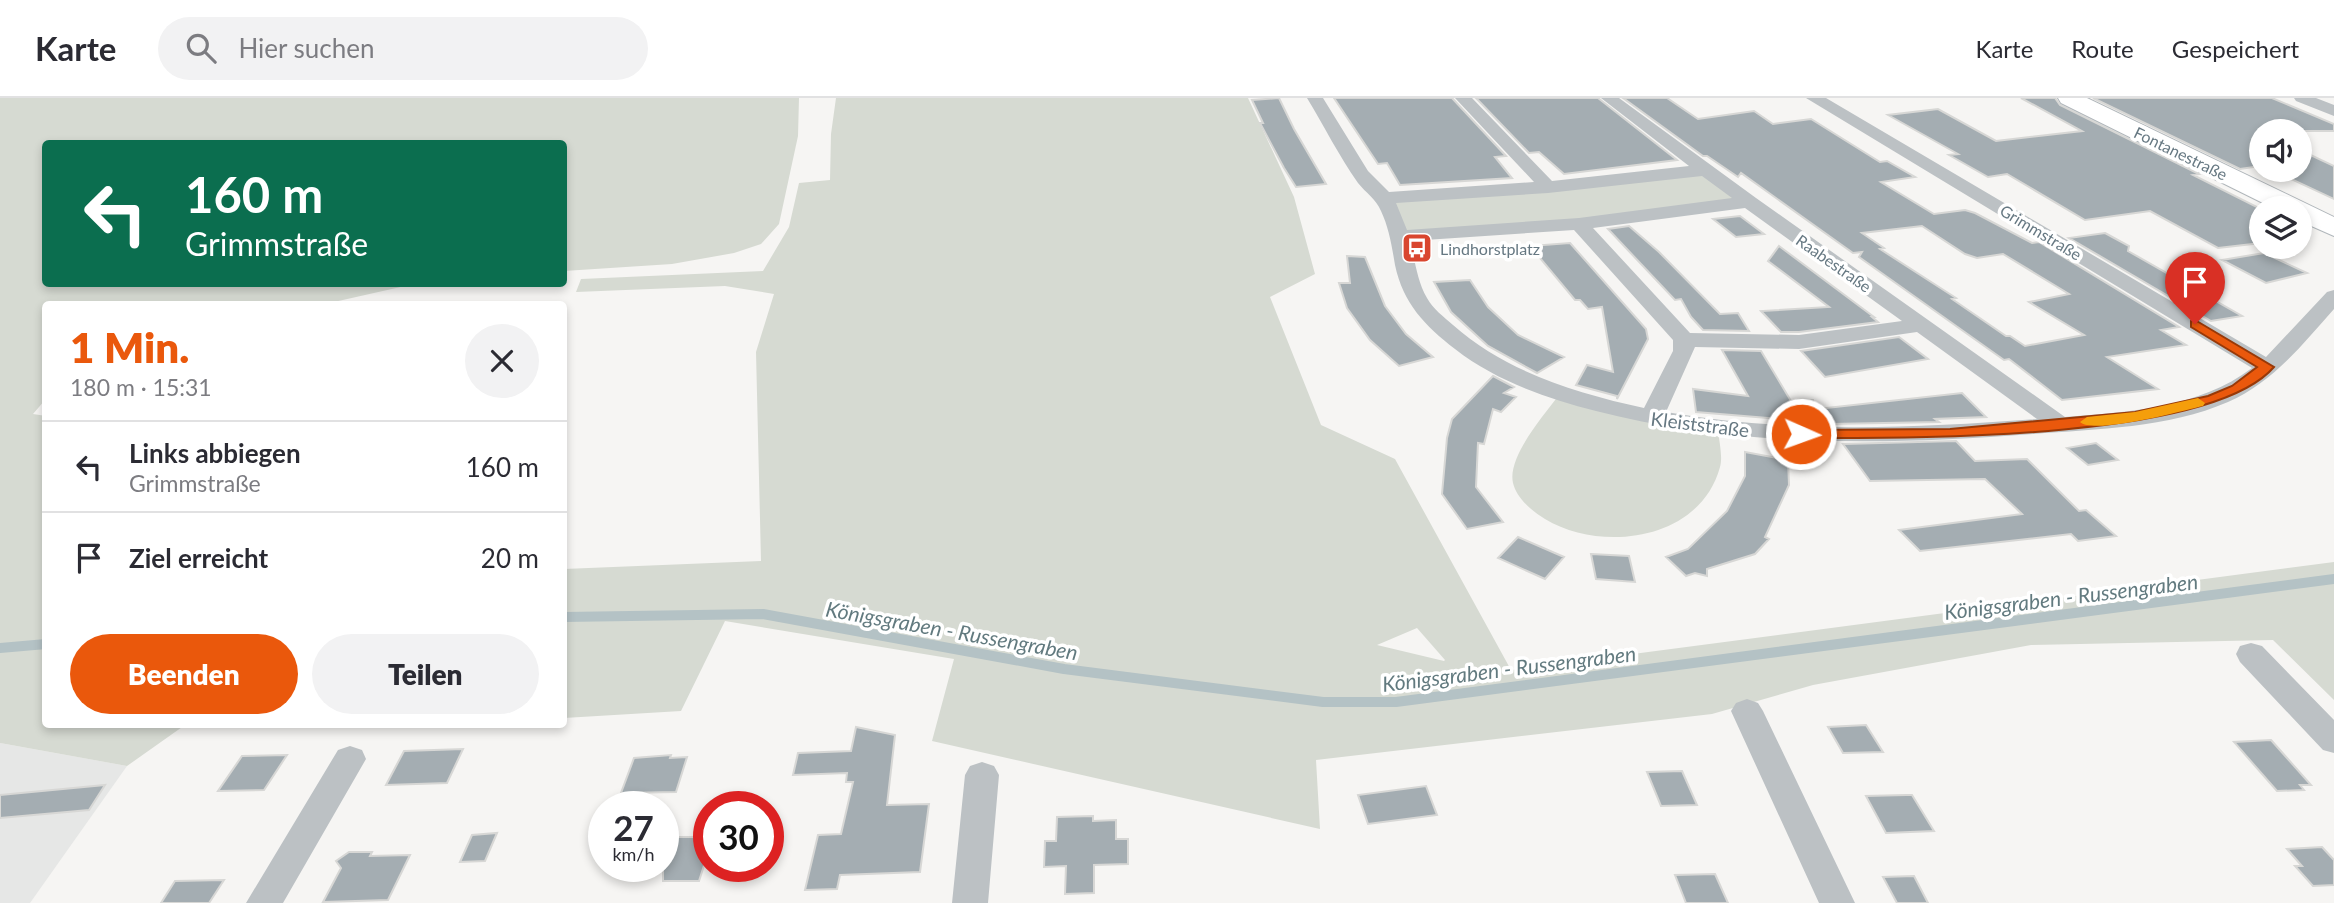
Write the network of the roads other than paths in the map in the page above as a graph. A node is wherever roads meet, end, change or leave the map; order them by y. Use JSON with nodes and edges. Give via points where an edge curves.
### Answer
{"nodes":[{"id":1,"x":1315,"y":98,"type":"edge"},
{"id":2,"x":1463,"y":98,"type":"edge"},
{"id":3,"x":1609,"y":98,"type":"edge"},
{"id":4,"x":1814,"y":98,"type":"edge"},
{"id":5,"x":2069,"y":98,"type":"edge"},
{"id":6,"x":2302,"y":98,"type":"edge"},
{"id":7,"x":2334,"y":111,"type":"edge"},
{"id":8,"x":1704,"y":170,"type":"junction"},
{"id":9,"x":1548,"y":187,"type":"junction"},
{"id":10,"x":2269,"y":196,"type":"edge"},
{"id":11,"x":1384,"y":198,"type":"junction"},
{"id":12,"x":1749,"y":202,"type":"junction"},
{"id":13,"x":1579,"y":224,"type":"junction"},
{"id":14,"x":1401,"y":236,"type":"junction"},
{"id":15,"x":2334,"y":296,"type":"edge"},
{"id":16,"x":1921,"y":325,"type":"junction"},
{"id":17,"x":1684,"y":340,"type":"junction"},
{"id":18,"x":2267,"y":367,"type":"junction"},
{"id":19,"x":1651,"y":418,"type":"junction"},
{"id":20,"x":2061,"y":425,"type":"junction"},
{"id":21,"x":2251,"y":654,"type":"dead end"},
{"id":22,"x":1747,"y":710,"type":"dead end"},
{"id":23,"x":2334,"y":741,"type":"edge"},
{"id":24,"x":350,"y":759,"type":"dead end"},
{"id":25,"x":982,"y":775,"type":"dead end"},
{"id":26,"x":264,"y":903,"type":"edge"},
{"id":27,"x":970,"y":903,"type":"edge"},
{"id":28,"x":1837,"y":903,"type":"edge"}],
"edges":[{"from":1,"to":11,"type":"street","via":[[1369,184]]},
{"from":2,"to":9,"type":"street"},
{"from":3,"to":8,"type":"street","name":"Raabestraße"},
{"from":4,"to":18,"type":"street","name":"Grimmstraße"},
{"from":5,"to":10,"type":"street","name":"Fontanestraße"},
{"from":6,"to":7,"type":"street"},
{"from":8,"to":9,"type":"street"},
{"from":8,"to":12,"type":"street","name":"Raabestraße"},
{"from":9,"to":11,"type":"street"},
{"from":11,"to":14,"type":"street"},
{"from":12,"to":13,"type":"street"},
{"from":12,"to":16,"type":"street","name":"Raabestraße"},
{"from":13,"to":14,"type":"street"},
{"from":13,"to":17,"type":"street"},
{"from":14,"to":19,"type":"street","name":"Kleiststraße","via":[[1418,302],[1494,367],[1556,392]]},
{"from":15,"to":18,"type":"street","name":"Kleiststraße"},
{"from":16,"to":17,"type":"street","via":[[1800,342]]},
{"from":16,"to":20,"type":"street","name":"Raabestraße"},
{"from":17,"to":19,"type":"street","via":[[1684,351]]},
{"from":18,"to":20,"type":"street","name":"Kleiststraße","via":[[2237,389],[2212,399],[2135,417]]},
{"from":19,"to":20,"type":"street","name":"Kleiststraße","via":[[1696,427],[1829,436]]},
{"from":21,"to":23,"type":"street"},
{"from":22,"to":28,"type":"street"},
{"from":24,"to":26,"type":"street"},
{"from":25,"to":27,"type":"street"}]}
